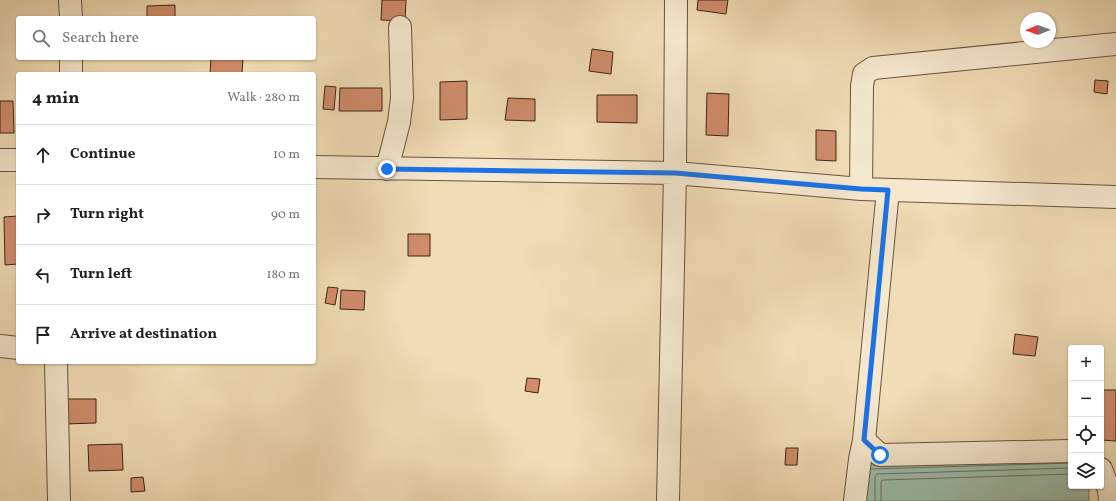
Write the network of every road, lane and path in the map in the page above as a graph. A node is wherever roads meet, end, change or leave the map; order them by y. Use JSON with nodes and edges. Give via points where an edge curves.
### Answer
{"nodes":[{"id":1,"x":70,"y":0,"type":"edge"},
{"id":2,"x":676,"y":0,"type":"edge"},
{"id":3,"x":71,"y":16,"type":"edge"},
{"id":4,"x":400,"y":27,"type":"dead end"},
{"id":5,"x":1116,"y":44,"type":"edge"},
{"id":6,"x":71,"y":60,"type":"edge"},
{"id":7,"x":71,"y":72,"type":"edge"},
{"id":8,"x":0,"y":160,"type":"edge"},
{"id":9,"x":16,"y":160,"type":"edge"},
{"id":10,"x":316,"y":167,"type":"edge"},
{"id":11,"x":387,"y":169,"type":"junction"},
{"id":12,"x":675,"y":173,"type":"junction"},
{"id":13,"x":861,"y":189,"type":"junction"},
{"id":14,"x":888,"y":190,"type":"junction"},
{"id":15,"x":1116,"y":197,"type":"edge"},
{"id":16,"x":0,"y":346,"type":"edge"},
{"id":17,"x":16,"y":348,"type":"edge"},
{"id":18,"x":56,"y":364,"type":"edge"},
{"id":19,"x":864,"y":440,"type":"junction"},
{"id":20,"x":1068,"y":451,"type":"edge"},
{"id":21,"x":1104,"y":477,"type":"edge"},
{"id":22,"x":59,"y":501,"type":"edge"},
{"id":23,"x":668,"y":501,"type":"edge"},
{"id":24,"x":856,"y":501,"type":"edge"},
{"id":25,"x":1110,"y":501,"type":"edge"}],
"edges":[{"from":1,"to":3,"type":"street"},
{"from":2,"to":12,"type":"street"},
{"from":4,"to":11,"type":"street","via":[[402,98],[399,122]]},
{"from":5,"to":13,"type":"street","via":[[873,68],[864,74],[862,86]]},
{"from":6,"to":7,"type":"street"},
{"from":8,"to":9,"type":"street"},
{"from":10,"to":11,"type":"street"},
{"from":11,"to":12,"type":"street"},
{"from":12,"to":13,"type":"street"},
{"from":12,"to":23,"type":"street"},
{"from":13,"to":14,"type":"street"},
{"from":14,"to":15,"type":"street"},
{"from":14,"to":19,"type":"street"},
{"from":16,"to":17,"type":"street"},
{"from":18,"to":22,"type":"street"},
{"from":19,"to":20,"type":"street","via":[[880,455]]},
{"from":19,"to":24,"type":"street"},
{"from":21,"to":25,"type":"street"}]}
